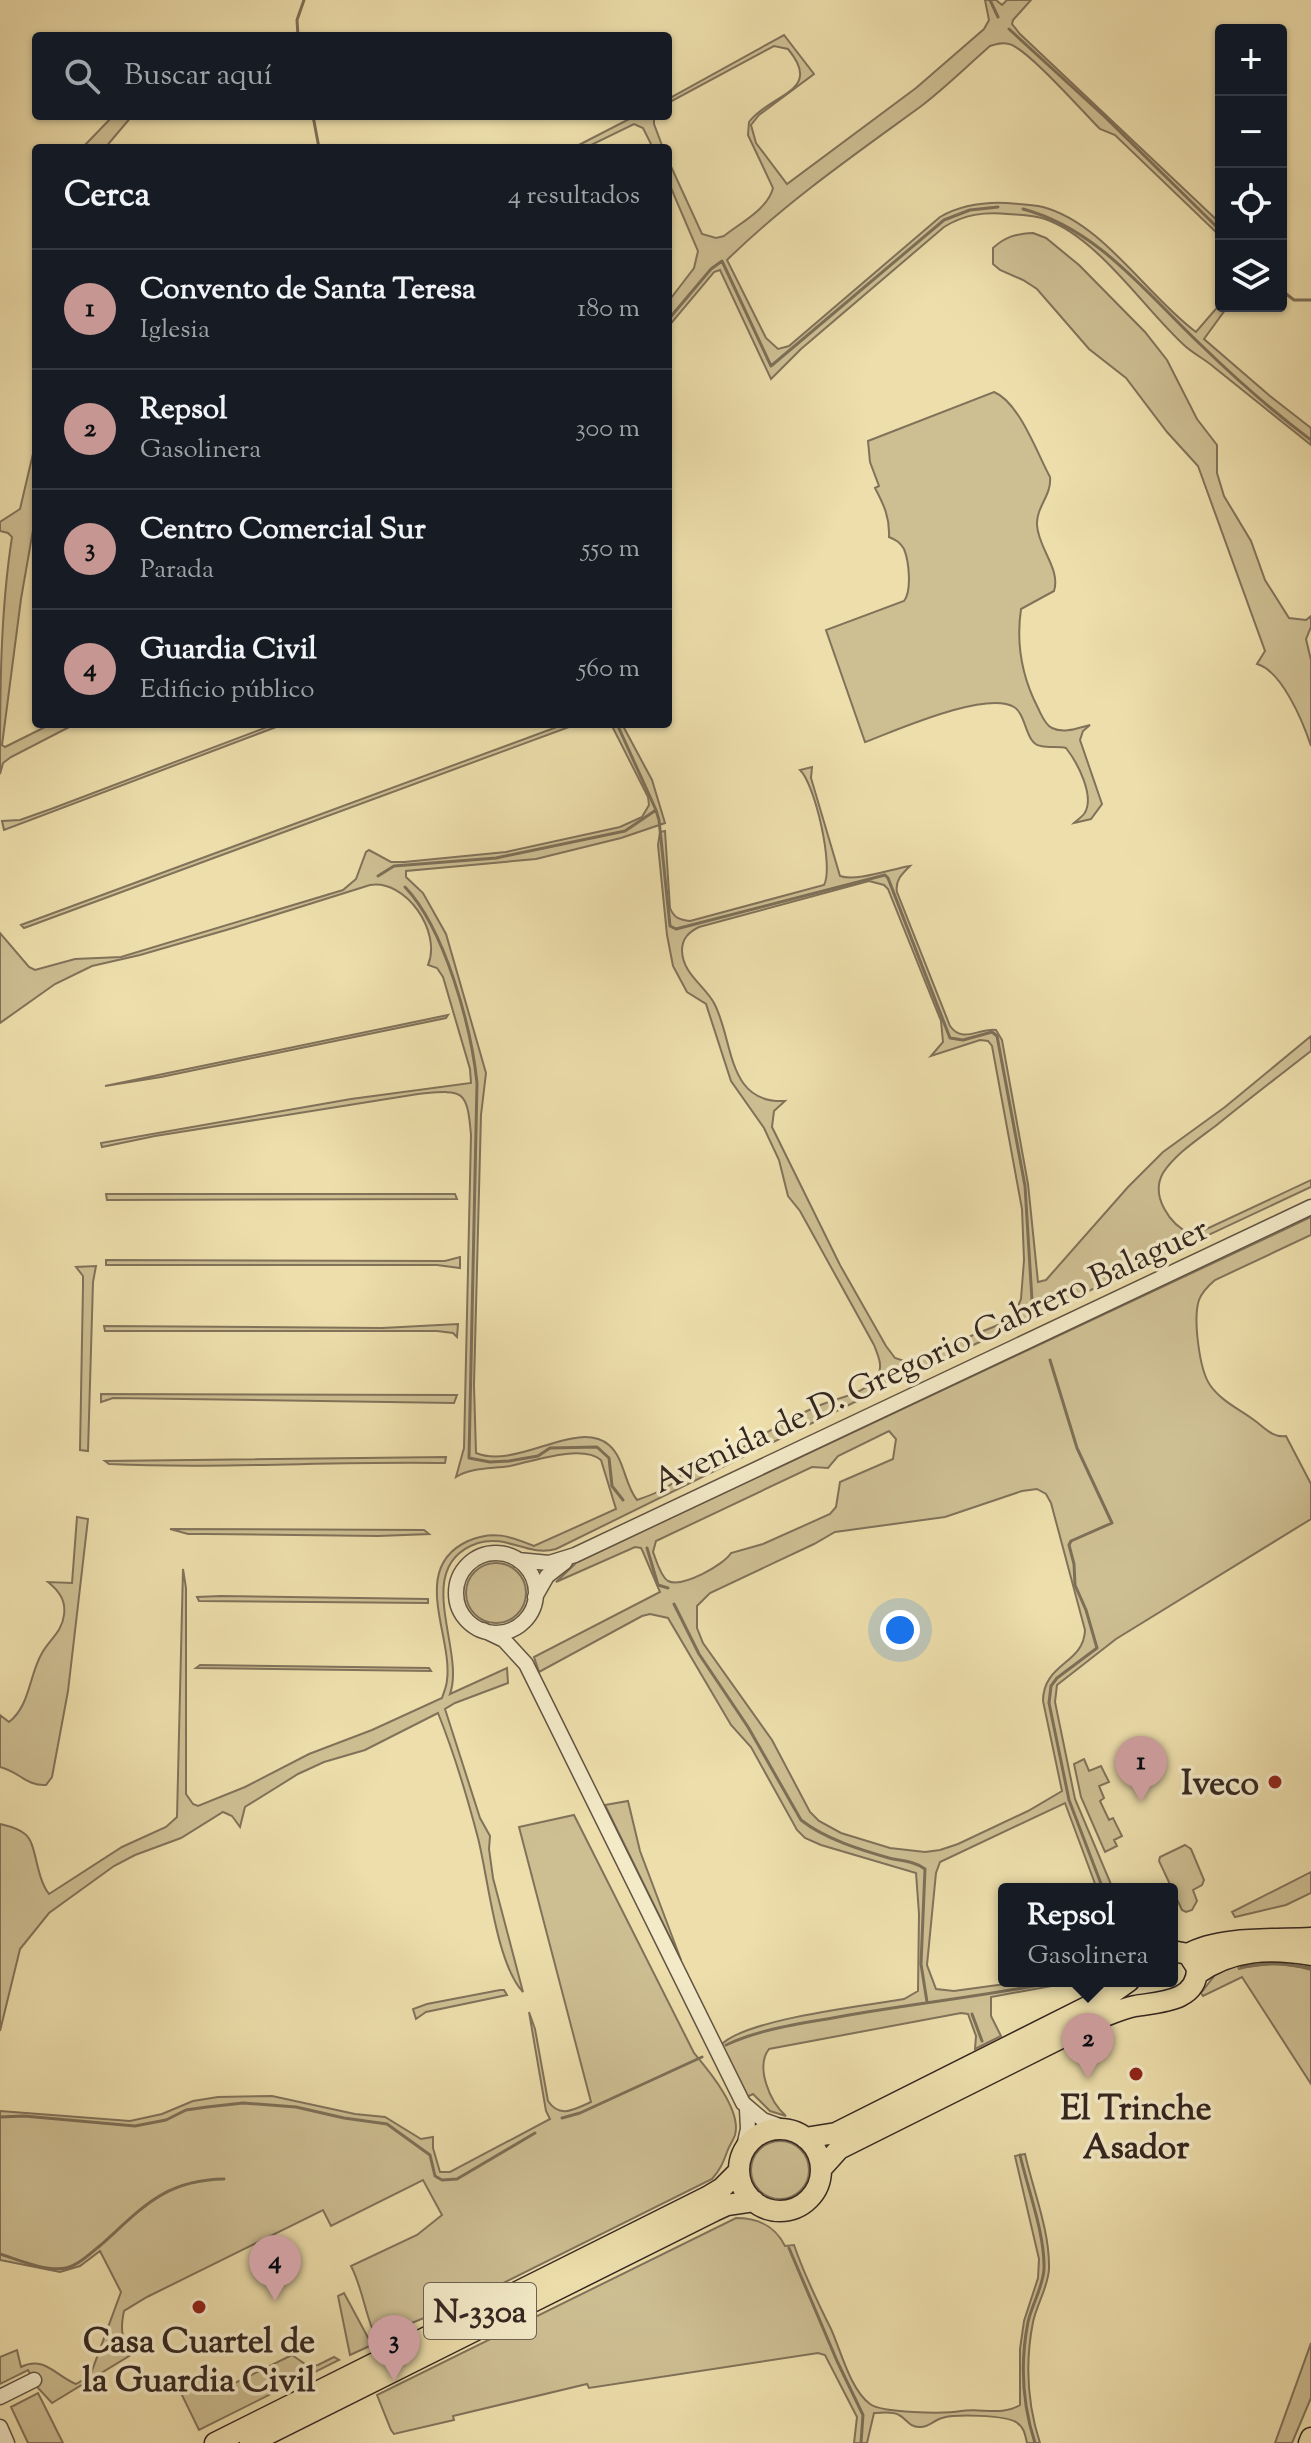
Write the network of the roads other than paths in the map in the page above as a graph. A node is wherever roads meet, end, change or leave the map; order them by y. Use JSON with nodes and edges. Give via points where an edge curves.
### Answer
{"nodes":[{"id":1,"x":1311,"y":1207,"type":"edge"},
{"id":2,"x":575,"y":1555,"type":"junction"},
{"id":3,"x":518,"y":1560,"type":"junction"},
{"id":4,"x":535,"y":1597,"type":"junction"},
{"id":5,"x":528,"y":1616,"type":"junction"},
{"id":6,"x":483,"y":1630,"type":"junction"},
{"id":7,"x":526,"y":1664,"type":"junction"},
{"id":8,"x":1311,"y":1938,"type":"edge"},
{"id":9,"x":1284,"y":1939,"type":"junction"},
{"id":10,"x":1311,"y":1947,"type":"edge"},
{"id":11,"x":1180,"y":1952,"type":"edge"},
{"id":12,"x":1311,"y":1955,"type":"edge"},
{"id":13,"x":1197,"y":1974,"type":"junction"},
{"id":14,"x":1121,"y":1987,"type":"edge"},
{"id":15,"x":1132,"y":1987,"type":"edge"},
{"id":16,"x":1149,"y":2005,"type":"junction"},
{"id":17,"x":747,"y":2109,"type":"junction"},
{"id":18,"x":798,"y":2134,"type":"junction"},
{"id":19,"x":741,"y":2161,"type":"junction"},
{"id":20,"x":821,"y":2169,"type":"junction"},
{"id":21,"x":754,"y":2201,"type":"junction"},
{"id":22,"x":34,"y":2380,"type":"dead end"},
{"id":23,"x":0,"y":2397,"type":"edge"},
{"id":24,"x":0,"y":2427,"type":"edge"},
{"id":25,"x":7,"y":2443,"type":"edge"},
{"id":26,"x":215,"y":2443,"type":"edge"},
{"id":27,"x":250,"y":2443,"type":"edge"}],
"edges":[{"from":1,"to":2,"type":"street","name":"Avenida de D. Gregorio Cabrero Balaguer"},
{"from":2,"to":3,"type":"street","name":"Avenida de D. Gregorio Cabrero Balaguer","via":[[549,1563]]},
{"from":2,"to":4,"type":"street","name":"Avenida de D. Gregorio Cabrero Balaguer","via":[[547,1576]]},
{"from":3,"to":4,"type":"street","via":[[532,1576]]},
{"from":3,"to":6,"type":"street","via":[[505,1554],[484,1555],[459,1579],[459,1607]]},
{"from":4,"to":5,"type":"street"},
{"from":5,"to":6,"type":"street","via":[[511,1629]]},
{"from":5,"to":7,"type":"street","via":[[522,1635]]},
{"from":6,"to":7,"type":"street","via":[[512,1647]]},
{"from":7,"to":17,"type":"street"},
{"from":8,"to":9,"type":"highway"},
{"from":9,"to":10,"type":"highway"},
{"from":9,"to":11,"type":"highway"},
{"from":11,"to":13,"type":"highway","via":[[1195,1962]]},
{"from":12,"to":13,"type":"highway","via":[[1241,1954],[1218,1960]]},
{"from":13,"to":16,"type":"highway","number":"N-330a","via":[[1181,1996]]},
{"from":14,"to":18,"type":"highway","number":"N-330a","via":[[836,2133]]},
{"from":15,"to":16,"type":"highway","number":"N-330a"},
{"from":16,"to":20,"type":"highway","number":"N-330a","via":[[1105,2016],[839,2149]]},
{"from":17,"to":18,"type":"street"},
{"from":17,"to":19,"type":"street"},
{"from":18,"to":19,"type":"highway","number":"N-330a","via":[[775,2129],[760,2134]]},
{"from":18,"to":20,"type":"highway","via":[[818,2155]]},
{"from":19,"to":21,"type":"highway","via":[[742,2185]]},
{"from":19,"to":26,"type":"highway","number":"N-330a","via":[[722,2188],[707,2197]]},
{"from":20,"to":21,"type":"highway","number":"N-330a","via":[[815,2190],[799,2205],[776,2210]]},
{"from":21,"to":27,"type":"highway","number":"N-330a","via":[[714,2211]]},
{"from":22,"to":23,"type":"street"},
{"from":24,"to":25,"type":"street"}]}
